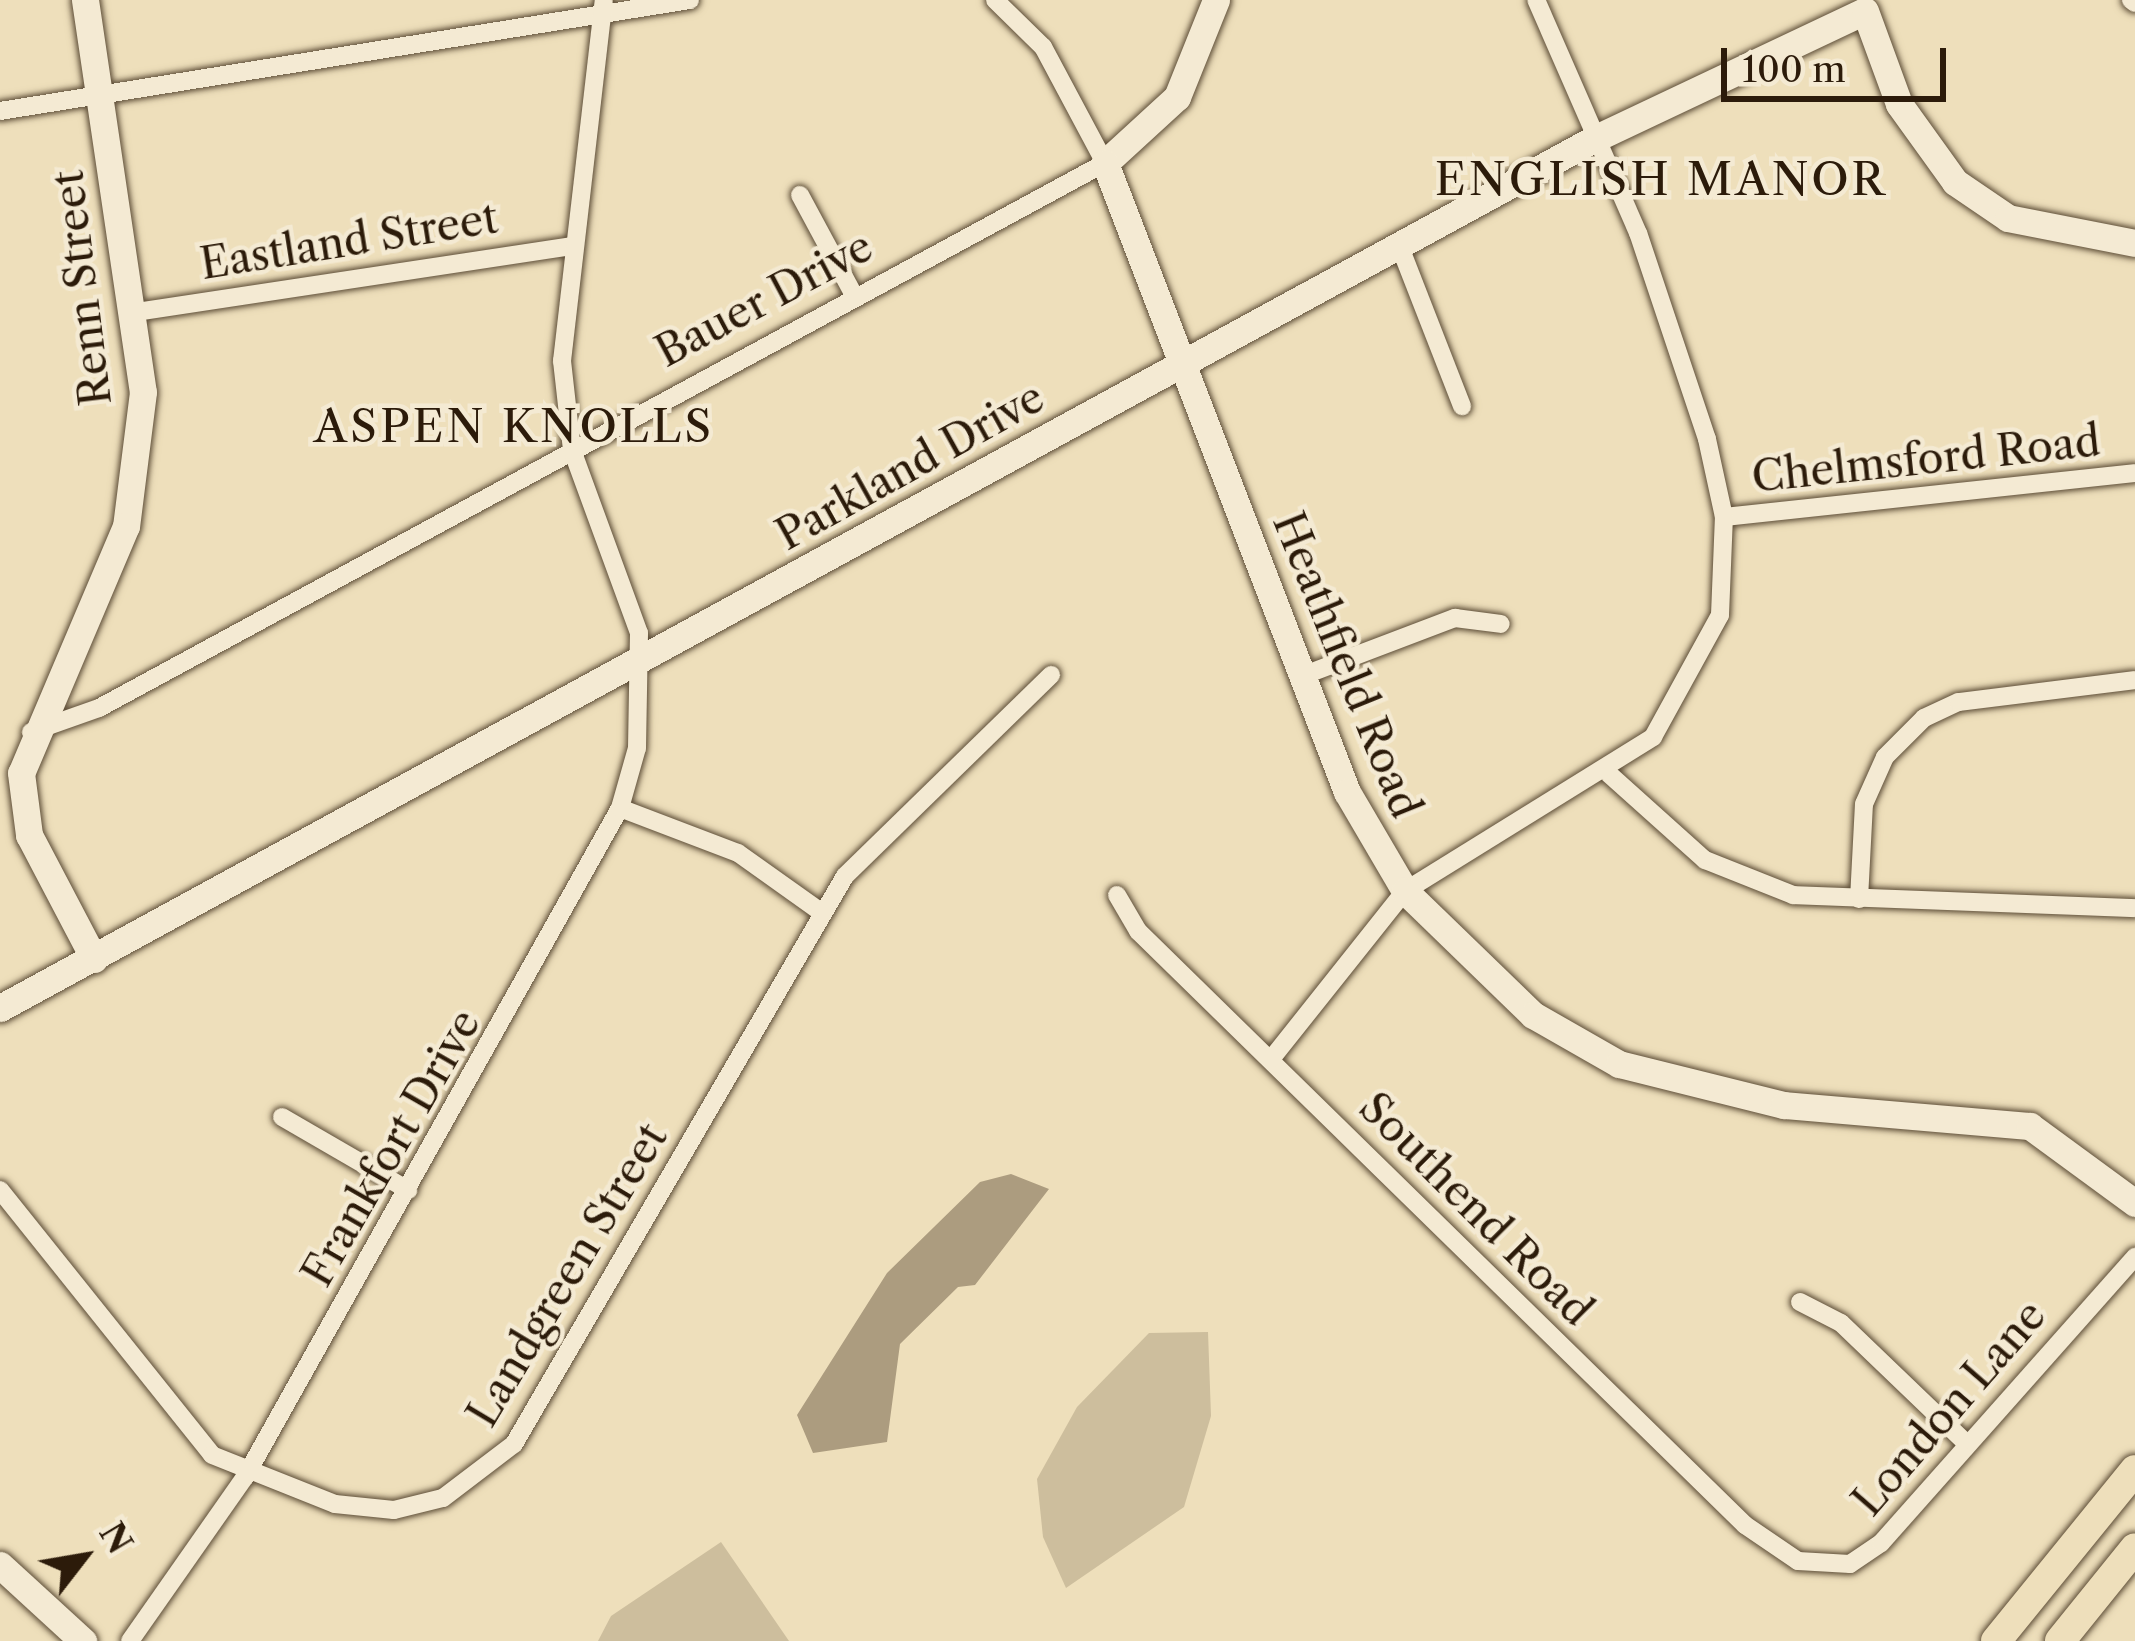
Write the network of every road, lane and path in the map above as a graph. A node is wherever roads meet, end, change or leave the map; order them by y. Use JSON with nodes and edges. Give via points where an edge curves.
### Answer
{"nodes":[{"id":1,"x":85,"y":0,"type":"edge"},
{"id":2,"x":690,"y":0,"type":"edge"},
{"id":3,"x":995,"y":0,"type":"edge"},
{"id":4,"x":1216,"y":0,"type":"edge"},
{"id":5,"x":1537,"y":0,"type":"edge"},
{"id":6,"x":1863,"y":6,"type":"edge"},
{"id":7,"x":605,"y":7,"type":"edge"},
{"id":8,"x":100,"y":96,"type":"junction"},
{"id":9,"x":0,"y":111,"type":"edge"},
{"id":10,"x":1596,"y":138,"type":"junction"},
{"id":11,"x":1105,"y":163,"type":"junction"},
{"id":12,"x":800,"y":195,"type":"dead end"},
{"id":13,"x":2135,"y":243,"type":"edge"},
{"id":14,"x":574,"y":246,"type":"junction"},
{"id":15,"x":1400,"y":247,"type":"junction"},
{"id":16,"x":855,"y":297,"type":"junction"},
{"id":17,"x":136,"y":312,"type":"junction"},
{"id":18,"x":1183,"y":365,"type":"junction"},
{"id":19,"x":1462,"y":406,"type":"dead end"},
{"id":20,"x":572,"y":450,"type":"junction"},
{"id":21,"x":2135,"y":472,"type":"edge"},
{"id":22,"x":1724,"y":517,"type":"junction"},
{"id":23,"x":1501,"y":624,"type":"dead end"},
{"id":24,"x":640,"y":661,"type":"junction"},
{"id":25,"x":1051,"y":675,"type":"dead end"},
{"id":26,"x":1302,"y":676,"type":"junction"},
{"id":27,"x":2135,"y":680,"type":"edge"},
{"id":28,"x":30,"y":732,"type":"junction"},
{"id":29,"x":1609,"y":774,"type":"junction"},
{"id":30,"x":620,"y":808,"type":"junction"},
{"id":31,"x":1405,"y":891,"type":"junction"},
{"id":32,"x":1117,"y":895,"type":"dead end"},
{"id":33,"x":1859,"y":899,"type":"junction"},
{"id":34,"x":2135,"y":908,"type":"edge"},
{"id":35,"x":821,"y":912,"type":"junction"},
{"id":36,"x":94,"y":959,"type":"junction"},
{"id":37,"x":0,"y":1008,"type":"edge"},
{"id":38,"x":1272,"y":1058,"type":"junction"},
{"id":39,"x":282,"y":1117,"type":"dead end"},
{"id":40,"x":0,"y":1190,"type":"edge"},
{"id":41,"x":408,"y":1190,"type":"junction"},
{"id":42,"x":2135,"y":1203,"type":"edge"},
{"id":43,"x":2135,"y":1257,"type":"edge"},
{"id":44,"x":1800,"y":1302,"type":"dead end"},
{"id":45,"x":1964,"y":1441,"type":"junction"},
{"id":46,"x":2135,"y":1470,"type":"edge"},
{"id":47,"x":245,"y":1477,"type":"junction"},
{"id":48,"x":2135,"y":1547,"type":"edge"},
{"id":49,"x":1798,"y":1561,"type":"joint"},
{"id":50,"x":0,"y":1565,"type":"edge"},
{"id":51,"x":83,"y":1641,"type":"edge"},
{"id":52,"x":130,"y":1641,"type":"edge"},
{"id":53,"x":1996,"y":1641,"type":"edge"},
{"id":54,"x":2060,"y":1641,"type":"edge"}],
"edges":[{"from":1,"to":8,"type":"street","name":"Renn Street"},
{"from":2,"to":7,"type":"street"},
{"from":3,"to":11,"type":"street","via":[[1043,47]]},
{"from":4,"to":11,"type":"street","name":"Bauer Drive","via":[[1177,97]]},
{"from":5,"to":10,"type":"street"},
{"from":6,"to":10,"type":"street","name":"Parkland Drive"},
{"from":6,"to":13,"type":"street","via":[[1899,104],[1955,182],[2008,218]]},
{"from":7,"to":8,"type":"street"},
{"from":7,"to":14,"type":"street","name":"Frankfort Drive"},
{"from":8,"to":9,"type":"street"},
{"from":8,"to":17,"type":"street","name":"Renn Street"},
{"from":10,"to":15,"type":"street","name":"Parkland Drive"},
{"from":10,"to":22,"type":"street","via":[[1675,332]]},
{"from":11,"to":16,"type":"street","name":"Bauer Drive"},
{"from":11,"to":18,"type":"street","name":"Heathfield Road"},
{"from":12,"to":16,"type":"street"},
{"from":14,"to":17,"type":"street","name":"Eastland Street"},
{"from":14,"to":20,"type":"street","name":"Frankfort Drive","via":[[562,361]]},
{"from":15,"to":18,"type":"street","name":"Parkland Drive"},
{"from":15,"to":19,"type":"street"},
{"from":16,"to":20,"type":"street","name":"Bauer Drive"},
{"from":17,"to":28,"type":"street","name":"Renn Street","via":[[143,392],[126,526]]},
{"from":18,"to":24,"type":"street","name":"Parkland Drive"},
{"from":18,"to":26,"type":"street","name":"Heathfield Road"},
{"from":20,"to":24,"type":"street","name":"Frankfort Drive","via":[[627,594]]},
{"from":20,"to":28,"type":"street","name":"Bauer Drive","via":[[99,708]]},
{"from":21,"to":22,"type":"street","name":"Chelmsford Road"},
{"from":22,"to":29,"type":"street","via":[[1724,590],[1708,654],[1674,712]]},
{"from":23,"to":26,"type":"street","via":[[1455,618]]},
{"from":24,"to":30,"type":"street","name":"Frankfort Drive"},
{"from":24,"to":36,"type":"street","name":"Parkland Drive"},
{"from":25,"to":35,"type":"street","name":"Landgreen Street","via":[[895,818]]},
{"from":26,"to":31,"type":"street","name":"Heathfield Road","via":[[1347,792]]},
{"from":27,"to":33,"type":"street","via":[[1959,702],[1924,718],[1869,791]]},
{"from":28,"to":36,"type":"street","name":"Renn Street","via":[[21,772],[28,836]]},
{"from":29,"to":31,"type":"street"},
{"from":29,"to":33,"type":"street","via":[[1744,883]]},
{"from":30,"to":35,"type":"street","via":[[738,853]]},
{"from":30,"to":41,"type":"street","name":"Frankfort Drive"},
{"from":31,"to":38,"type":"street"},
{"from":31,"to":42,"type":"street","name":"Heathfield Road","via":[[1533,1015],[1619,1064],[1784,1106],[1990,1115],[2072,1147]]},
{"from":32,"to":38,"type":"street","name":"Southend Road","via":[[1138,932]]},
{"from":33,"to":34,"type":"street"},
{"from":35,"to":47,"type":"street","name":"Landgreen Street","via":[[534,1412],[484,1475],[394,1510]]},
{"from":36,"to":37,"type":"street","name":"Parkland Drive"},
{"from":38,"to":49,"type":"street","name":"Southend Road","via":[[1745,1525]]},
{"from":39,"to":41,"type":"street"},
{"from":40,"to":47,"type":"street","name":"Landgreen Street","via":[[166,1408]]},
{"from":41,"to":47,"type":"street","name":"Frankfort Drive"},
{"from":43,"to":45,"type":"street","name":"London Lane"},
{"from":44,"to":45,"type":"street","via":[[1841,1323]]},
{"from":45,"to":49,"type":"street","name":"London Lane","via":[[1881,1543],[1850,1564]]},
{"from":46,"to":53,"type":"main road"},
{"from":47,"to":52,"type":"street","name":"Frankfort Drive"},
{"from":48,"to":54,"type":"main road"},
{"from":50,"to":51,"type":"street"}]}
